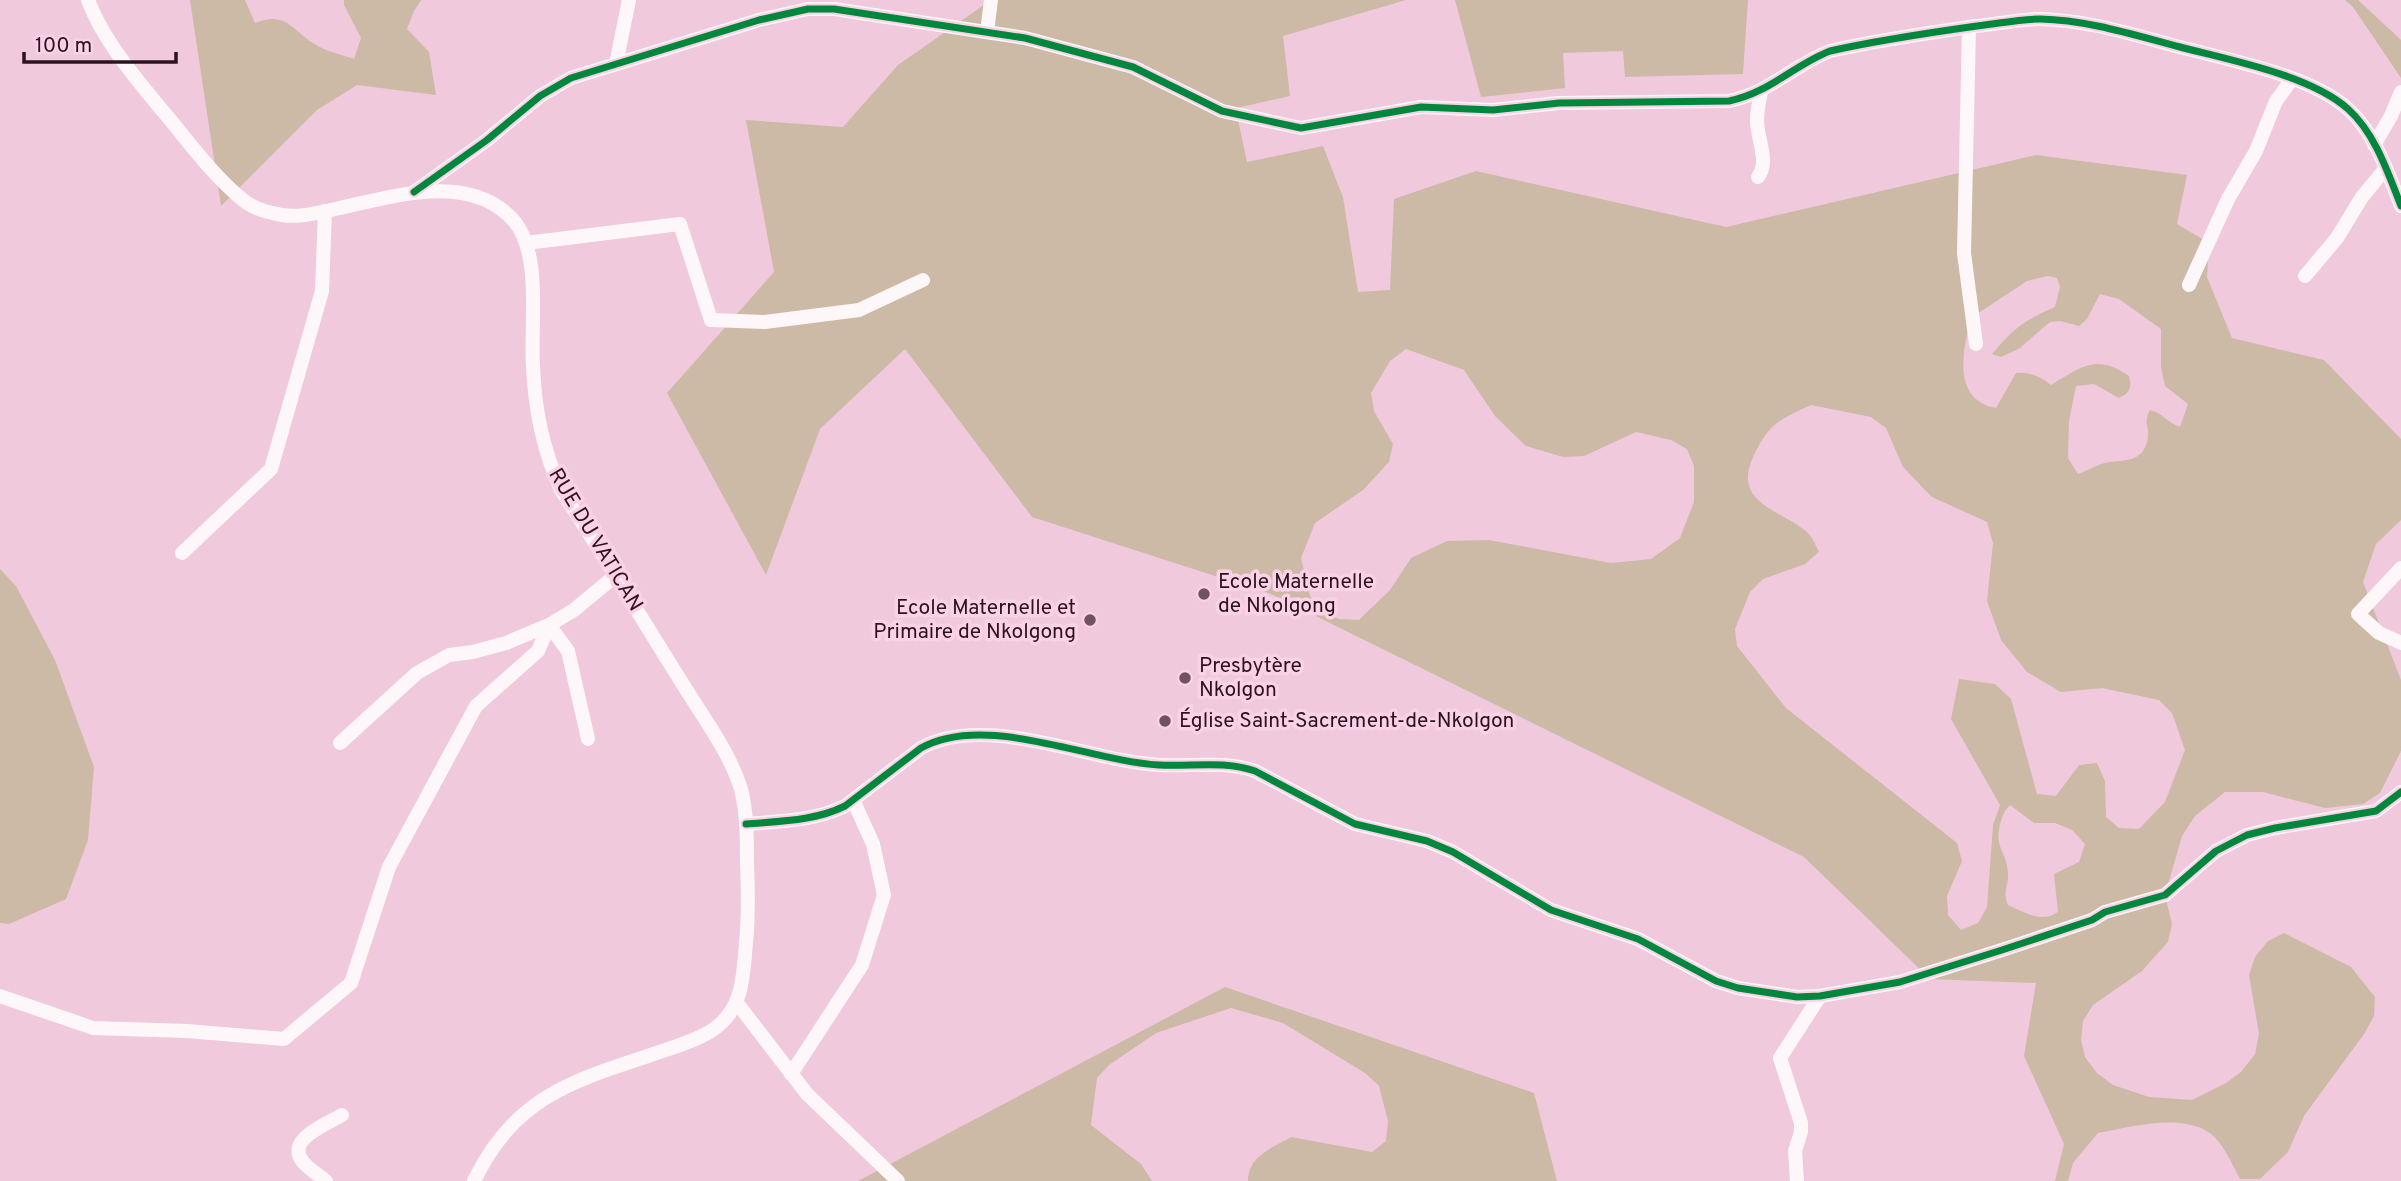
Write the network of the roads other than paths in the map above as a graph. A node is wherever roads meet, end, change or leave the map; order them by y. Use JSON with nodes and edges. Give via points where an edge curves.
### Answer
{"nodes":[{"id":1,"x":88,"y":0,"type":"edge"},
{"id":2,"x":629,"y":0,"type":"edge"},
{"id":3,"x":991,"y":0,"type":"edge"},
{"id":4,"x":1969,"y":27,"type":"junction"},
{"id":5,"x":987,"y":32,"type":"junction"},
{"id":6,"x":615,"y":64,"type":"junction"},
{"id":7,"x":2292,"y":79,"type":"junction"},
{"id":8,"x":1761,"y":92,"type":"junction"},
{"id":9,"x":2401,"y":92,"type":"edge"},
{"id":10,"x":2374,"y":145,"type":"junction"},
{"id":11,"x":2386,"y":169,"type":"junction"},
{"id":12,"x":1758,"y":177,"type":"dead end"},
{"id":13,"x":414,"y":192,"type":"junction"},
{"id":14,"x":2401,"y":206,"type":"edge"},
{"id":15,"x":325,"y":211,"type":"junction"},
{"id":16,"x":526,"y":243,"type":"junction"},
{"id":17,"x":2305,"y":276,"type":"dead end"},
{"id":18,"x":923,"y":279,"type":"dead end"},
{"id":19,"x":2189,"y":285,"type":"dead end"},
{"id":20,"x":1976,"y":344,"type":"dead end"},
{"id":21,"x":182,"y":553,"type":"dead end"},
{"id":22,"x":2401,"y":568,"type":"edge"},
{"id":23,"x":615,"y":576,"type":"junction"},
{"id":24,"x":549,"y":625,"type":"junction"},
{"id":25,"x":2401,"y":643,"type":"edge"},
{"id":26,"x":588,"y":739,"type":"dead end"},
{"id":27,"x":340,"y":743,"type":"dead end"},
{"id":28,"x":2401,"y":792,"type":"edge"},
{"id":29,"x":853,"y":800,"type":"junction"},
{"id":30,"x":746,"y":824,"type":"junction"},
{"id":31,"x":0,"y":996,"type":"edge"},
{"id":32,"x":1820,"y":996,"type":"junction"},
{"id":33,"x":737,"y":1003,"type":"junction"},
{"id":34,"x":791,"y":1074,"type":"junction"},
{"id":35,"x":342,"y":1115,"type":"dead end"},
{"id":36,"x":326,"y":1181,"type":"edge"},
{"id":37,"x":474,"y":1181,"type":"edge"},
{"id":38,"x":898,"y":1181,"type":"edge"},
{"id":39,"x":1797,"y":1181,"type":"edge"}],
"edges":[{"from":1,"to":15,"type":"street","name":"RUE DU VATICAN","via":[[100,27],[144,89],[245,202],[285,216]]},
{"from":2,"to":6,"type":"street"},
{"from":3,"to":5,"type":"street"},
{"from":4,"to":7,"type":"street","via":[[2036,19],[2083,23]]},
{"from":4,"to":8,"type":"street","via":[[1830,51]]},
{"from":4,"to":20,"type":"street","via":[[1964,253]]},
{"from":5,"to":6,"type":"street","via":[[861,11],[808,9]]},
{"from":5,"to":8,"type":"street","via":[[1133,67],[1222,111],[1301,128],[1420,107],[1493,110],[1570,102],[1729,101]]},
{"from":6,"to":13,"type":"street","via":[[571,78],[540,96]]},
{"from":7,"to":10,"type":"street","via":[[2349,110]]},
{"from":7,"to":19,"type":"street","via":[[2276,101]]},
{"from":8,"to":12,"type":"street","via":[[1757,116],[1763,171]]},
{"from":9,"to":10,"type":"street"},
{"from":10,"to":11,"type":"street"},
{"from":11,"to":14,"type":"street"},
{"from":11,"to":17,"type":"street"},
{"from":13,"to":15,"type":"street","name":"RUE DU VATICAN"},
{"from":13,"to":16,"type":"street","name":"RUE DU VATICAN","via":[[482,198],[515,223]]},
{"from":15,"to":21,"type":"street","via":[[322,291],[271,469]]},
{"from":16,"to":18,"type":"street","via":[[680,224],[711,320],[765,322],[859,310]]},
{"from":16,"to":23,"type":"street","name":"RUE DU VATICAN","via":[[541,437],[561,490]]},
{"from":22,"to":25,"type":"street","via":[[2358,614],[2379,634]]},
{"from":23,"to":24,"type":"street"},
{"from":23,"to":30,"type":"street","name":"RUE DU VATICAN","via":[[733,770]]},
{"from":24,"to":26,"type":"street","via":[[568,651]]},
{"from":24,"to":27,"type":"street","via":[[506,643],[449,655],[416,673]]},
{"from":24,"to":31,"type":"street","via":[[538,651],[476,706],[389,867],[351,983],[284,1039],[93,1028]]},
{"from":28,"to":32,"type":"street","via":[[2376,811],[2275,828],[2233,841],[2165,895],[1924,975]]},
{"from":29,"to":30,"type":"street","via":[[818,817]]},
{"from":29,"to":32,"type":"street","via":[[933,741],[973,734],[1158,765],[1243,767],[1355,824],[1453,852],[1551,910],[1638,939],[1716,981],[1783,996]]},
{"from":29,"to":34,"type":"street","via":[[873,844],[884,895],[862,965]]},
{"from":30,"to":33,"type":"street","name":"RUE DU VATICAN","via":[[748,921],[743,987]]},
{"from":32,"to":39,"type":"street","via":[[1780,1058],[1801,1123],[1794,1160]]},
{"from":33,"to":34,"type":"street"},
{"from":33,"to":37,"type":"street","name":"RUE DU VATICAN","via":[[726,1019],[694,1040],[582,1078],[538,1102],[493,1147]]},
{"from":34,"to":38,"type":"street"},
{"from":35,"to":36,"type":"street","via":[[307,1135],[298,1150],[303,1163]]}]}
